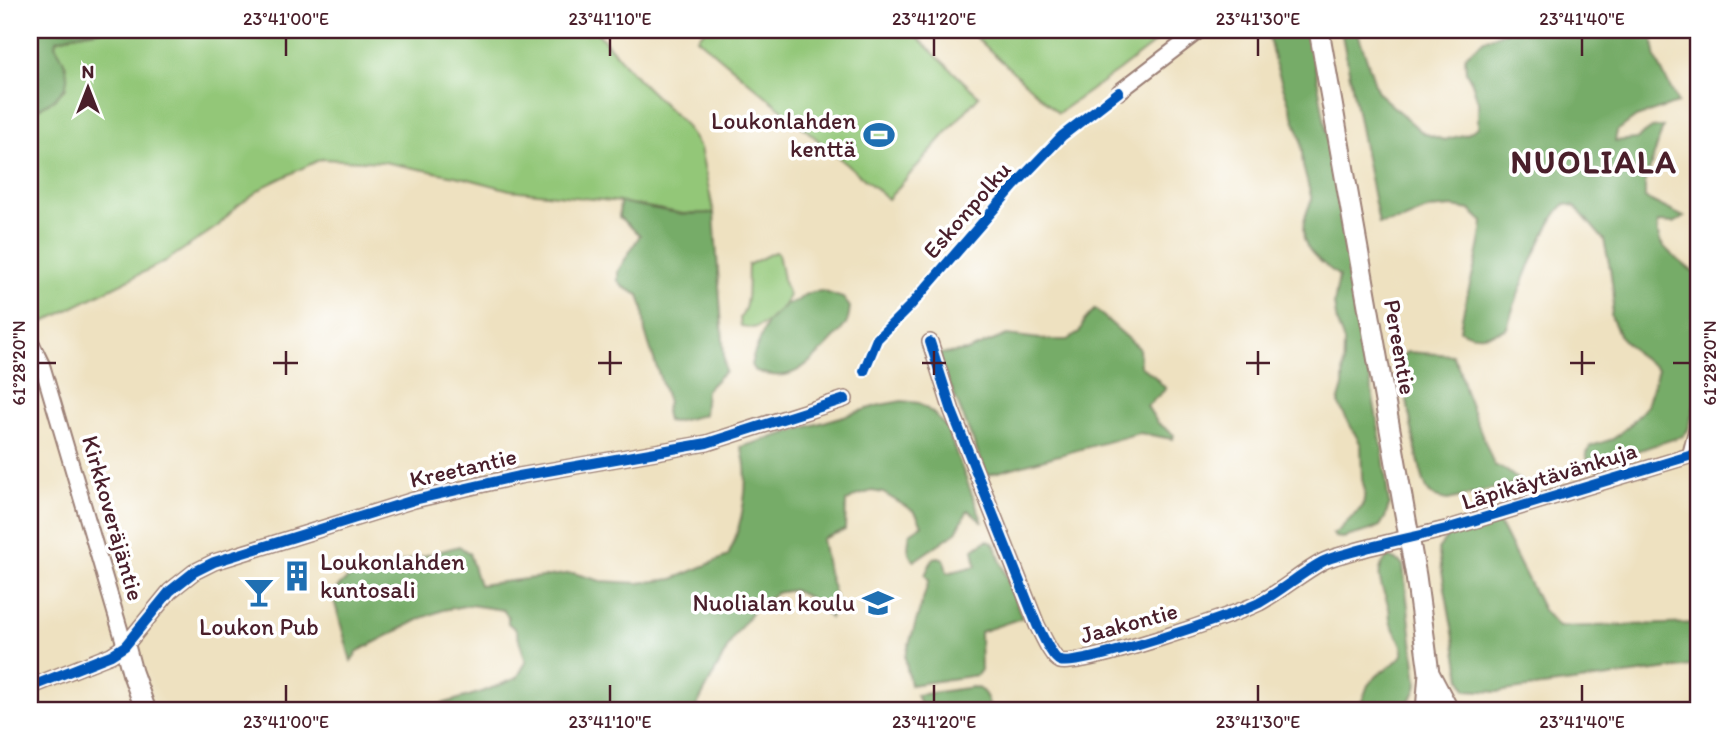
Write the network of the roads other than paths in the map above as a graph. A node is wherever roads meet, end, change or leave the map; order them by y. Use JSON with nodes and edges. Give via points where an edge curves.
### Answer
{"nodes":[{"id":1,"x":1200,"y":30,"type":"edge"},
{"id":2,"x":1319,"y":30,"type":"edge"},
{"id":3,"x":1119,"y":92,"type":"dead end"},
{"id":4,"x":30,"y":340,"type":"edge"},
{"id":5,"x":930,"y":342,"type":"dead end"},
{"id":6,"x":845,"y":399,"type":"dead end"},
{"id":7,"x":1699,"y":419,"type":"edge"},
{"id":8,"x":1694,"y":454,"type":"edge"},
{"id":9,"x":1410,"y":538,"type":"junction"},
{"id":10,"x":125,"y":646,"type":"junction"},
{"id":11,"x":1429,"y":673,"type":"junction"},
{"id":12,"x":30,"y":687,"type":"edge"},
{"id":13,"x":146,"y":711,"type":"edge"},
{"id":14,"x":1426,"y":711,"type":"edge"},
{"id":15,"x":1449,"y":711,"type":"edge"}],
"edges":[{"from":1,"to":3,"type":"street"},
{"from":2,"to":9,"type":"street","name":"Pereentie"},
{"from":4,"to":10,"type":"street","name":"Kirkkoveräjäntie","via":[[42,365]]},
{"from":5,"to":9,"type":"street","name":"Jaakontie","via":[[952,411],[1037,625],[1057,660],[1088,658],[1206,624],[1271,597],[1322,562]]},
{"from":6,"to":10,"type":"street","name":"Kreetantie","via":[[707,443],[519,476],[414,500],[214,562],[170,591]]},
{"from":7,"to":8,"type":"street"},
{"from":8,"to":9,"type":"street","name":"Läpikäytävänkuja"},
{"from":9,"to":11,"type":"street","name":"Pereentie"},
{"from":10,"to":12,"type":"street"},
{"from":10,"to":13,"type":"street","name":"Kirkkoveräjäntie"},
{"from":11,"to":14,"type":"street","name":"Pereentie"},
{"from":11,"to":15,"type":"street","name":"Pereentie"}]}
